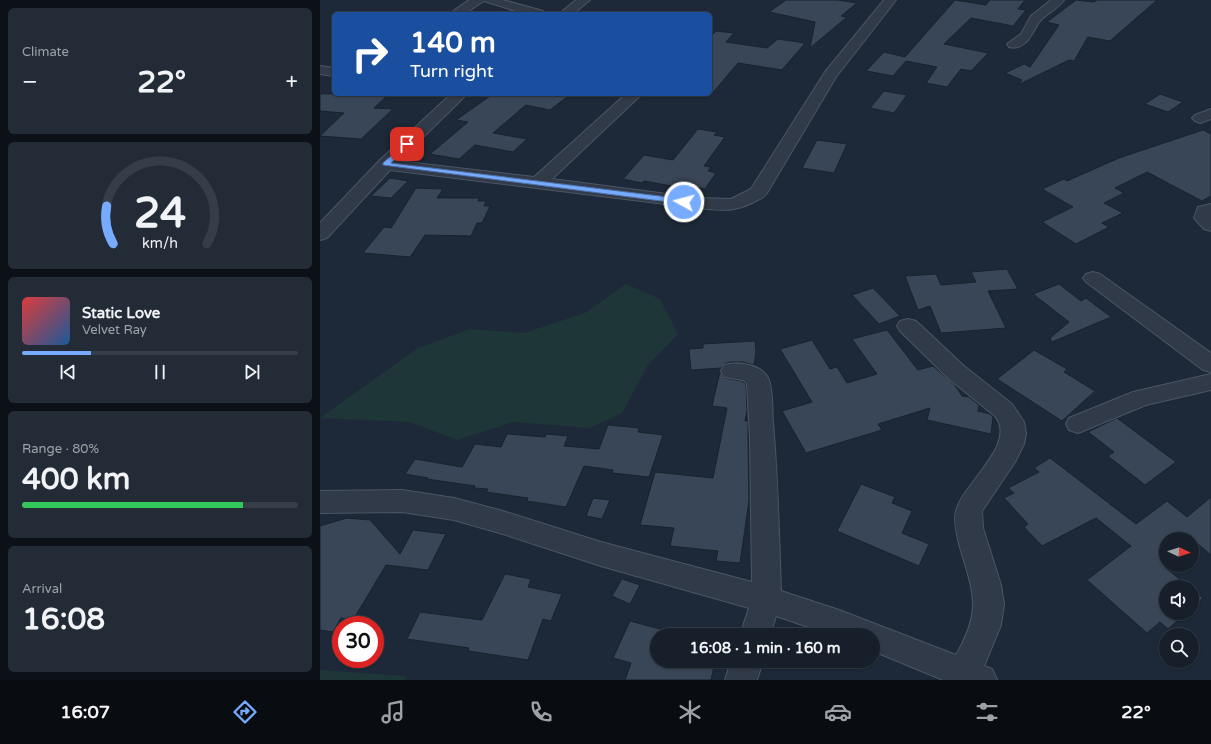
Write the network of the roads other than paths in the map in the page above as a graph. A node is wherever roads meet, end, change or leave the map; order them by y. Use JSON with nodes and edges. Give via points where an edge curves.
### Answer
{"nodes":[{"id":1,"x":478,"y":0,"type":"edge"},
{"id":2,"x":489,"y":0,"type":"edge"},
{"id":3,"x":584,"y":0,"type":"edge"},
{"id":4,"x":888,"y":0,"type":"edge"},
{"id":5,"x":1058,"y":0,"type":"edge"},
{"id":6,"x":458,"y":12,"type":"edge"},
{"id":7,"x":532,"y":12,"type":"edge"},
{"id":8,"x":567,"y":12,"type":"edge"},
{"id":9,"x":1014,"y":44,"type":"dead end"},
{"id":10,"x":320,"y":70,"type":"edge"},
{"id":11,"x":332,"y":72,"type":"edge"},
{"id":12,"x":458,"y":96,"type":"edge"},
{"id":13,"x":633,"y":96,"type":"edge"},
{"id":14,"x":386,"y":164,"type":"junction"},
{"id":15,"x":538,"y":183,"type":"junction"},
{"id":16,"x":1211,"y":208,"type":"edge"},
{"id":17,"x":1211,"y":225,"type":"edge"},
{"id":18,"x":320,"y":234,"type":"edge"},
{"id":19,"x":1093,"y":278,"type":"dead end"},
{"id":20,"x":908,"y":326,"type":"dead end"},
{"id":21,"x":1211,"y":364,"type":"edge"},
{"id":22,"x":732,"y":371,"type":"dead end"},
{"id":23,"x":1211,"y":382,"type":"edge"},
{"id":24,"x":1078,"y":424,"type":"dead end"},
{"id":25,"x":320,"y":502,"type":"edge"},
{"id":26,"x":767,"y":599,"type":"junction"},
{"id":27,"x":757,"y":628,"type":"edge"},
{"id":28,"x":852,"y":628,"type":"edge"},
{"id":29,"x":880,"y":640,"type":"edge"},
{"id":30,"x":745,"y":668,"type":"edge"},
{"id":31,"x":972,"y":676,"type":"edge"},
{"id":32,"x":741,"y":680,"type":"edge"}],
"edges":[{"from":1,"to":6,"type":"street"},
{"from":2,"to":7,"type":"street"},
{"from":3,"to":8,"type":"street"},
{"from":4,"to":15,"type":"street","via":[[830,75],[758,192],[740,202],[734,205],[698,203]]},
{"from":5,"to":9,"type":"street","via":[[1035,19],[1026,36]]},
{"from":10,"to":11,"type":"street"},
{"from":12,"to":14,"type":"street"},
{"from":13,"to":15,"type":"street"},
{"from":14,"to":15,"type":"street"},
{"from":14,"to":18,"type":"street"},
{"from":16,"to":17,"type":"street","via":[[1204,211],[1203,218]]},
{"from":19,"to":21,"type":"street"},
{"from":20,"to":31,"type":"street","via":[[962,377],[1007,413],[1015,432],[1009,450],[969,512],[969,524],[988,594],[989,608]]},
{"from":22,"to":26,"type":"street","via":[[749,373],[758,381],[763,445]]},
{"from":23,"to":24,"type":"street","via":[[1141,398]]},
{"from":25,"to":26,"type":"street","via":[[402,501],[428,504],[502,522],[618,559]]},
{"from":26,"to":27,"type":"street"},
{"from":26,"to":28,"type":"street"},
{"from":29,"to":31,"type":"street"},
{"from":30,"to":32,"type":"street"}]}
